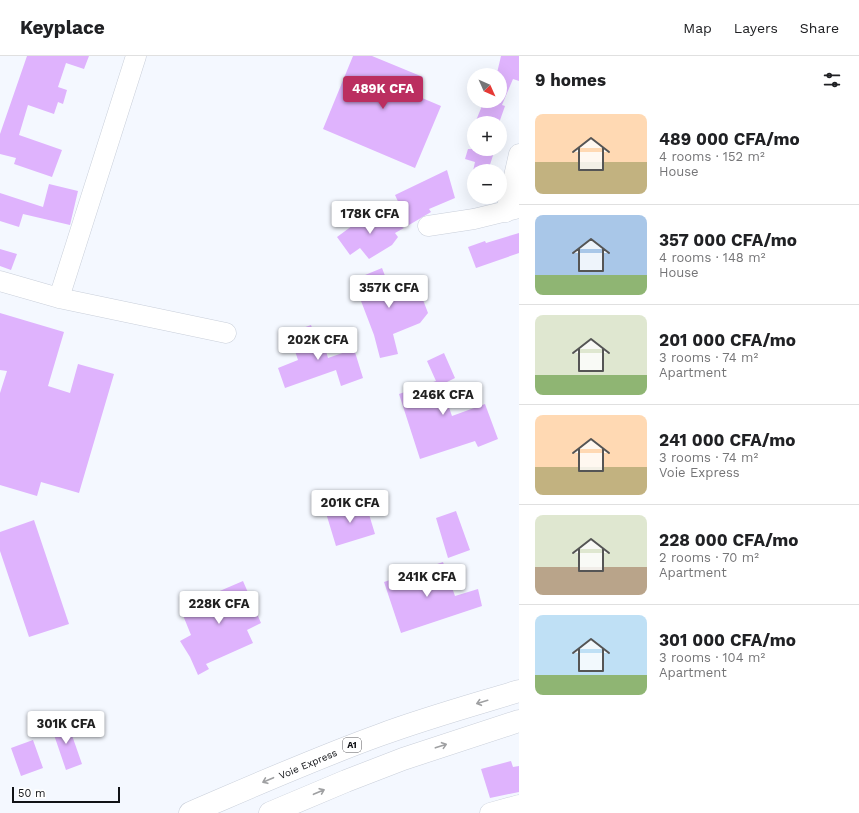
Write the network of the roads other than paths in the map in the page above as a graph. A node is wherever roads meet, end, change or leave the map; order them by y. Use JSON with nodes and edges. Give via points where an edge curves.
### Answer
{"nodes":[{"id":1,"x":136,"y":56,"type":"edge"},
{"id":2,"x":519,"y":154,"type":"edge"},
{"id":3,"x":513,"y":210,"type":"edge"},
{"id":4,"x":428,"y":226,"type":"dead end"},
{"id":5,"x":0,"y":281,"type":"edge"},
{"id":6,"x":59,"y":298,"type":"junction"},
{"id":7,"x":226,"y":333,"type":"dead end"},
{"id":8,"x":519,"y":691,"type":"edge"},
{"id":9,"x":519,"y":721,"type":"edge"},
{"id":10,"x":519,"y":805,"type":"edge"},
{"id":11,"x":190,"y":813,"type":"edge"},
{"id":12,"x":270,"y":813,"type":"edge"},
{"id":13,"x":490,"y":813,"type":"edge"}],
"edges":[{"from":1,"to":6,"type":"street"},
{"from":2,"to":3,"type":"street"},
{"from":3,"to":4,"type":"street"},
{"from":5,"to":6,"type":"street"},
{"from":6,"to":7,"type":"street"},
{"from":8,"to":11,"type":"highway","name":"Voie Express","number":"A1","one_way":true,"via":[[380,735]]},
{"from":12,"to":9,"type":"highway","one_way":true,"via":[[403,759]]},
{"from":10,"to":13,"type":"street"}]}
